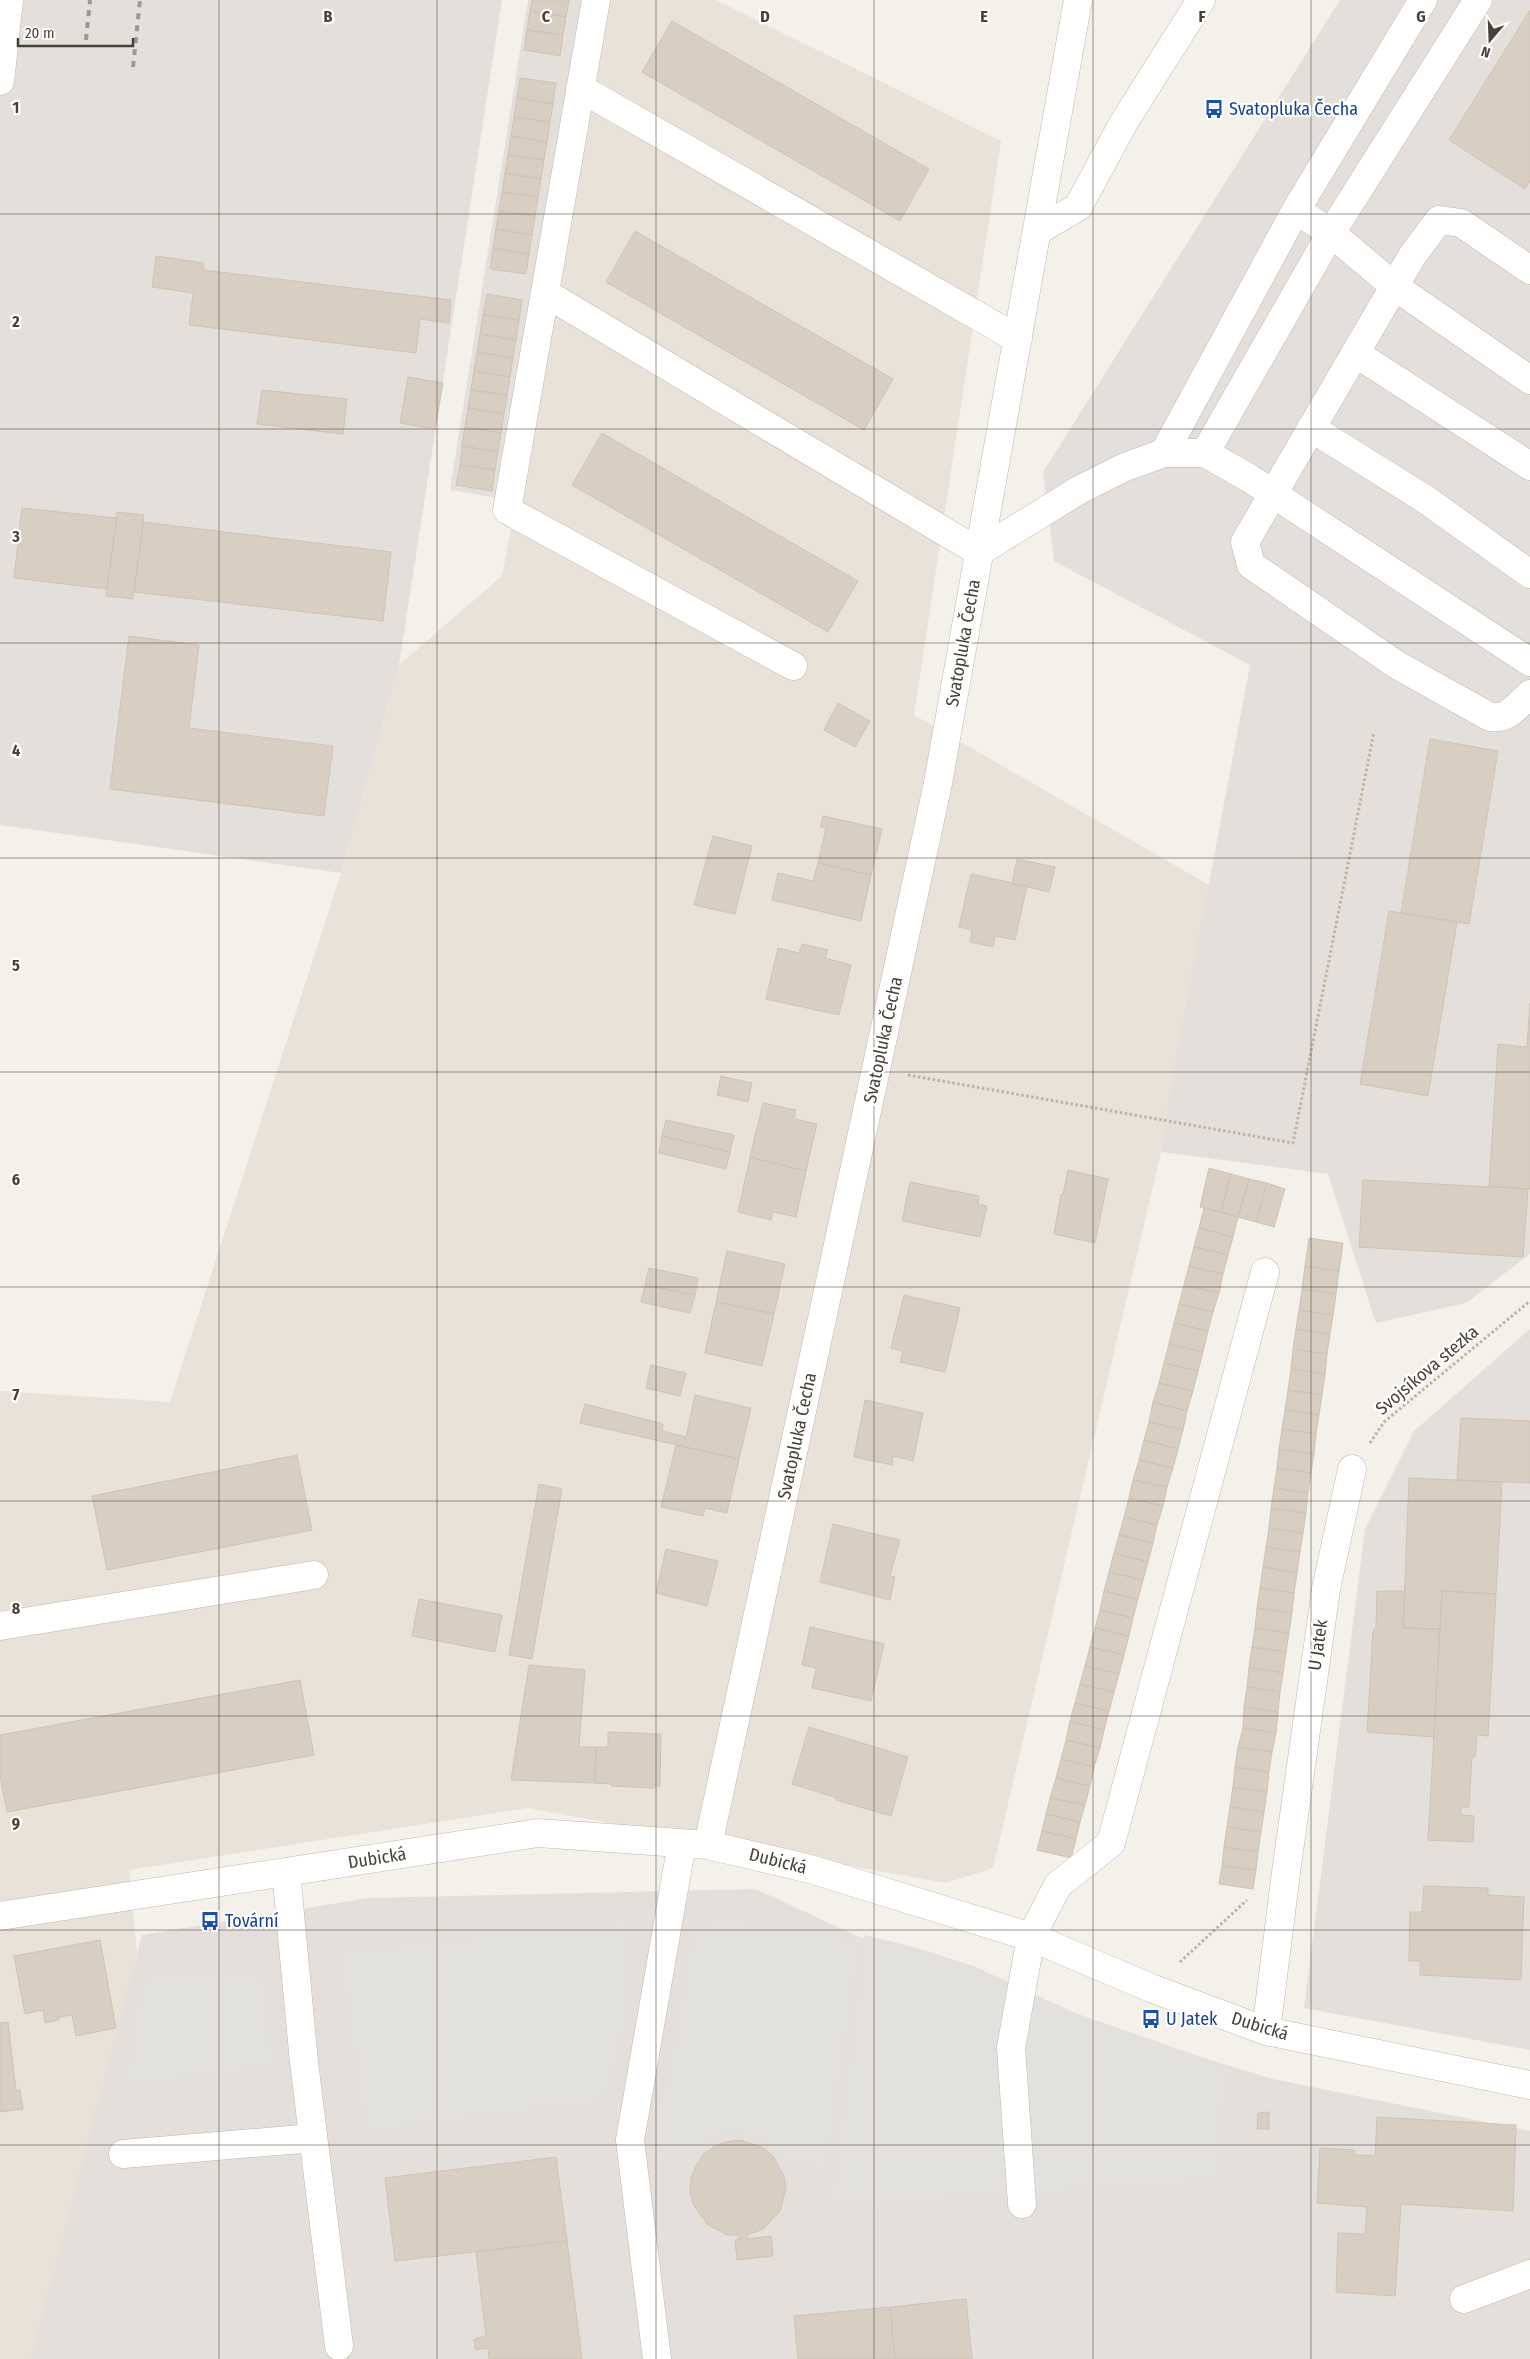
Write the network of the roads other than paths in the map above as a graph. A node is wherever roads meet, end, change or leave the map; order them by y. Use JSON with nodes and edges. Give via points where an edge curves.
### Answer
{"nodes":[{"id":1,"x":9,"y":0,"type":"edge"},
{"id":2,"x":596,"y":0,"type":"edge"},
{"id":3,"x":1078,"y":0,"type":"edge"},
{"id":4,"x":1201,"y":0,"type":"edge"},
{"id":5,"x":1423,"y":0,"type":"edge"},
{"id":6,"x":1478,"y":0,"type":"edge"},
{"id":7,"x":0,"y":81,"type":"edge"},
{"id":8,"x":580,"y":88,"type":"junction"},
{"id":9,"x":1296,"y":210,"type":"junction"},
{"id":10,"x":1037,"y":231,"type":"junction"},
{"id":11,"x":1331,"y":233,"type":"junction"},
{"id":12,"x":1530,"y":270,"type":"edge"},
{"id":13,"x":1394,"y":286,"type":"junction"},
{"id":14,"x":545,"y":293,"type":"junction"},
{"id":15,"x":1018,"y":339,"type":"junction"},
{"id":16,"x":1355,"y":353,"type":"junction"},
{"id":17,"x":1530,"y":380,"type":"edge"},
{"id":18,"x":1311,"y":428,"type":"junction"},
{"id":19,"x":1205,"y":453,"type":"junction"},
{"id":20,"x":1164,"y":454,"type":"junction"},
{"id":21,"x":1530,"y":466,"type":"edge"},
{"id":22,"x":1272,"y":494,"type":"junction"},
{"id":23,"x":979,"y":552,"type":"junction"},
{"id":24,"x":1530,"y":574,"type":"edge"},
{"id":25,"x":1530,"y":662,"type":"edge"},
{"id":26,"x":793,"y":666,"type":"dead end"},
{"id":27,"x":1530,"y":694,"type":"edge"},
{"id":28,"x":1265,"y":1272,"type":"dead end"},
{"id":29,"x":1352,"y":1469,"type":"road end"},
{"id":30,"x":314,"y":1576,"type":"dead end"},
{"id":31,"x":0,"y":1626,"type":"edge"},
{"id":32,"x":695,"y":1844,"type":"junction"},
{"id":33,"x":286,"y":1872,"type":"junction"},
{"id":34,"x":0,"y":1916,"type":"edge"},
{"id":35,"x":1031,"y":1937,"type":"junction"},
{"id":36,"x":1266,"y":2031,"type":"junction"},
{"id":37,"x":1530,"y":2085,"type":"edge"},
{"id":38,"x":313,"y":2138,"type":"junction"},
{"id":39,"x":122,"y":2154,"type":"dead end"},
{"id":40,"x":1022,"y":2204,"type":"dead end"},
{"id":41,"x":1530,"y":2274,"type":"edge"},
{"id":42,"x":1464,"y":2298,"type":"dead end"},
{"id":43,"x":339,"y":2346,"type":"dead end"},
{"id":44,"x":656,"y":2359,"type":"edge"}],
"edges":[{"from":1,"to":7,"type":"street"},
{"from":2,"to":8,"type":"street"},
{"from":3,"to":10,"type":"street","name":"Svatopluka Čecha"},
{"from":4,"to":10,"type":"street","via":[[1124,122],[1078,207]]},
{"from":5,"to":9,"type":"street"},
{"from":6,"to":11,"type":"street"},
{"from":8,"to":14,"type":"street"},
{"from":8,"to":15,"type":"street"},
{"from":9,"to":11,"type":"street"},
{"from":9,"to":20,"type":"street"},
{"from":10,"to":15,"type":"street","name":"Svatopluka Čecha"},
{"from":11,"to":13,"type":"street"},
{"from":11,"to":19,"type":"street"},
{"from":12,"to":13,"type":"street","via":[[1461,224],[1439,220]]},
{"from":13,"to":16,"type":"street"},
{"from":13,"to":17,"type":"street"},
{"from":14,"to":23,"type":"street"},
{"from":14,"to":26,"type":"street","via":[[508,510]]},
{"from":15,"to":23,"type":"street","name":"Svatopluka Čecha"},
{"from":16,"to":18,"type":"street"},
{"from":16,"to":21,"type":"street"},
{"from":18,"to":22,"type":"street"},
{"from":18,"to":24,"type":"street","via":[[1425,499]]},
{"from":19,"to":20,"type":"street"},
{"from":19,"to":22,"type":"street"},
{"from":20,"to":23,"type":"street","via":[[1125,467],[1079,490]]},
{"from":22,"to":25,"type":"street"},
{"from":22,"to":27,"type":"street","via":[[1245,542],[1250,565],[1397,665],[1490,717],[1500,719]]},
{"from":23,"to":32,"type":"street","name":"Svatopluka Čecha","via":[[938,783],[876,1070]]},
{"from":28,"to":35,"type":"street","via":[[1111,1843],[1058,1885]]},
{"from":29,"to":36,"type":"street","name":"U Jatek","via":[[1326,1589]]},
{"from":30,"to":31,"type":"street"},
{"from":32,"to":33,"type":"street","name":"Dubická","via":[[538,1833]]},
{"from":32,"to":35,"type":"street","name":"Dubická","via":[[810,1869]]},
{"from":32,"to":44,"type":"street","name":"Svatopluka Čecha","via":[[630,2140]]},
{"from":33,"to":34,"type":"street","name":"Dubická"},
{"from":33,"to":38,"type":"street"},
{"from":35,"to":36,"type":"street","name":"Dubická","via":[[1151,1988]]},
{"from":35,"to":40,"type":"street","via":[[1011,2048]]},
{"from":36,"to":37,"type":"street","name":"Dubická"},
{"from":38,"to":39,"type":"street"},
{"from":38,"to":43,"type":"street"},
{"from":41,"to":42,"type":"street"}]}
